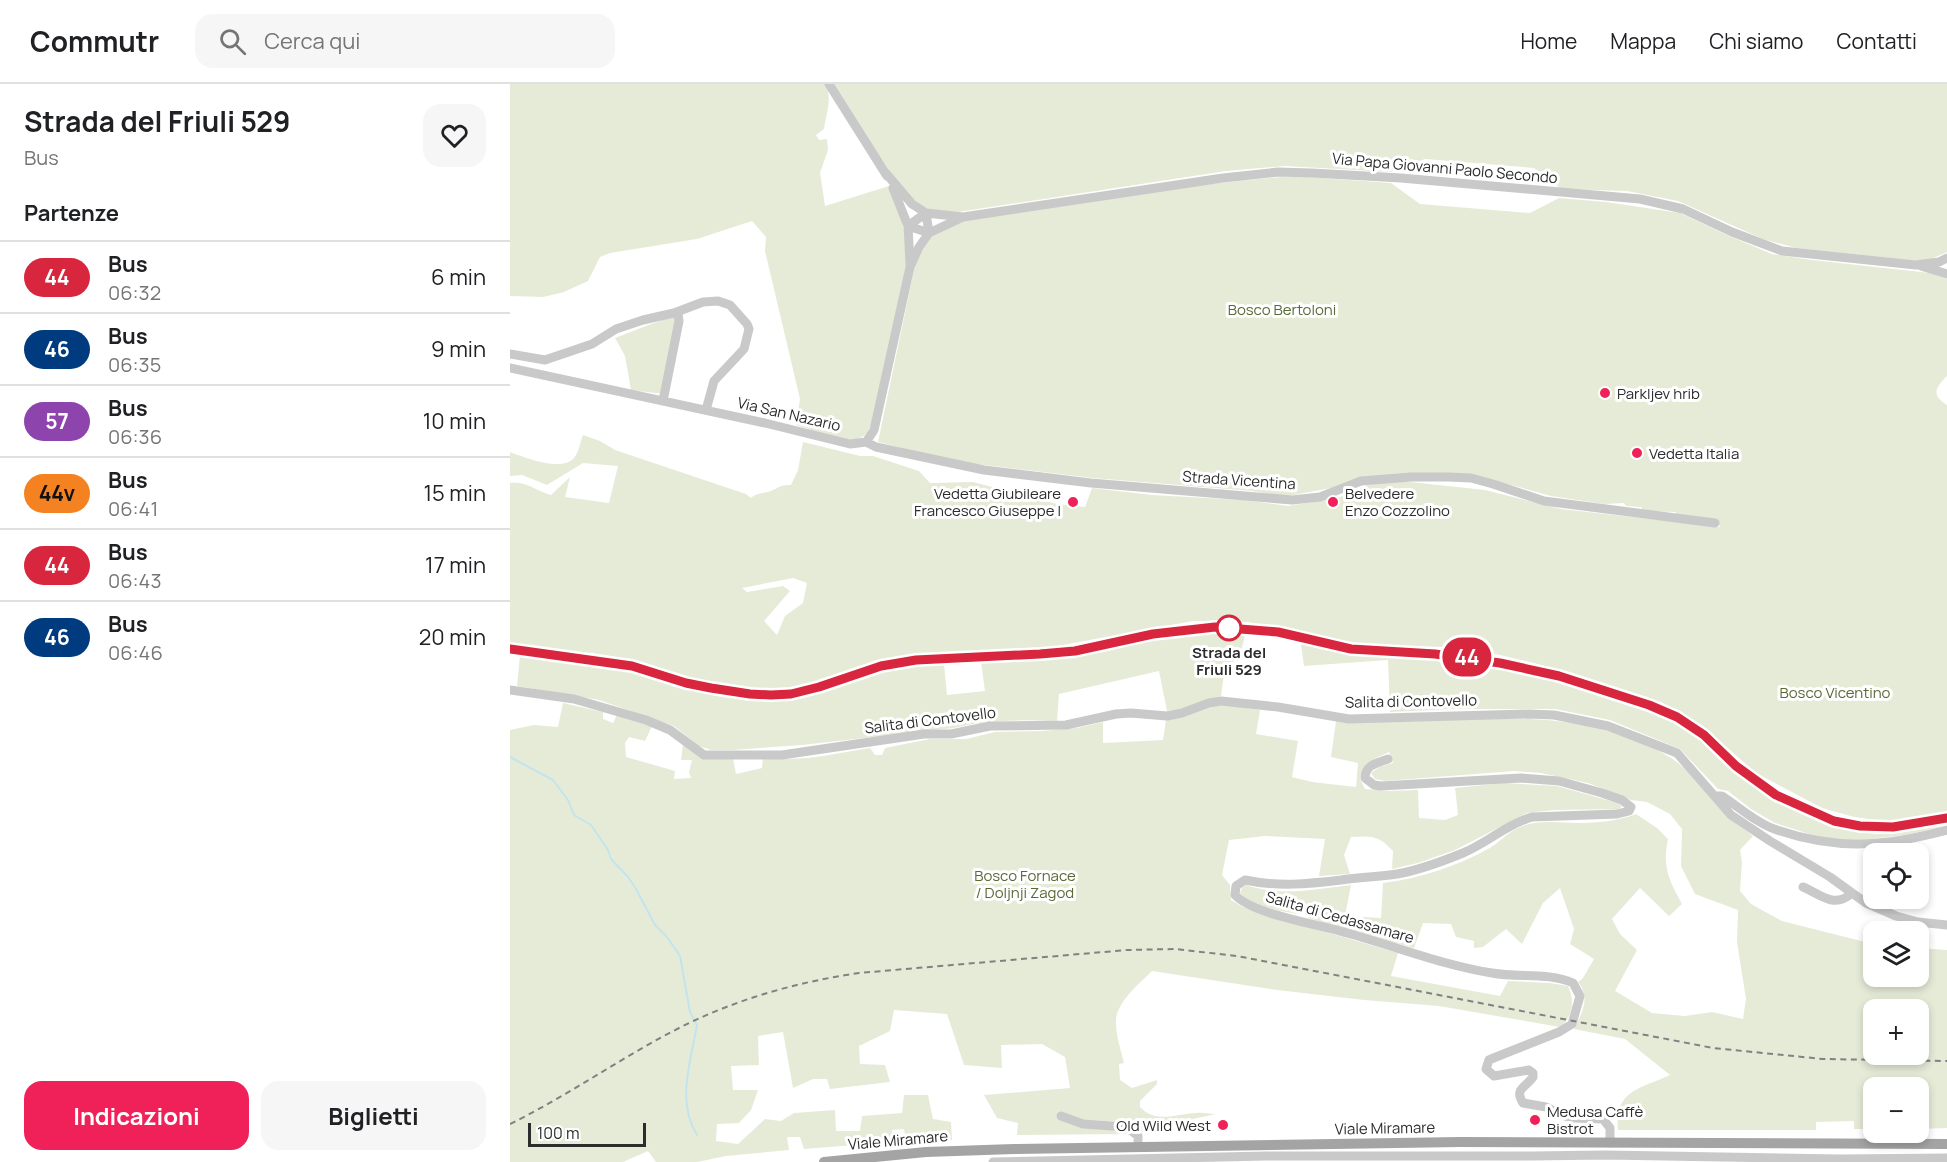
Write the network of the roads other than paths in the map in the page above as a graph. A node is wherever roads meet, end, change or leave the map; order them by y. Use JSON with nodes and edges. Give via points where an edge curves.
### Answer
{"nodes":[{"id":1,"x":829,"y":84,"type":"edge"},
{"id":2,"x":884,"y":171,"type":"junction"},
{"id":3,"x":926,"y":213,"type":"junction"},
{"id":4,"x":963,"y":217,"type":"junction"},
{"id":5,"x":908,"y":226,"type":"junction"},
{"id":6,"x":929,"y":233,"type":"junction"},
{"id":7,"x":1947,"y":258,"type":"edge"},
{"id":8,"x":1916,"y":265,"type":"junction"},
{"id":9,"x":910,"y":267,"type":"junction"},
{"id":10,"x":1947,"y":274,"type":"edge"},
{"id":11,"x":674,"y":314,"type":"junction"},
{"id":12,"x":510,"y":354,"type":"edge"},
{"id":13,"x":510,"y":368,"type":"edge"},
{"id":14,"x":663,"y":401,"type":"junction"},
{"id":15,"x":706,"y":410,"type":"junction"},
{"id":16,"x":866,"y":442,"type":"junction"},
{"id":17,"x":1715,"y":524,"type":"dead end"},
{"id":18,"x":510,"y":649,"type":"edge"},
{"id":19,"x":510,"y":690,"type":"edge"},
{"id":20,"x":1388,"y":759,"type":"dead end"},
{"id":21,"x":1715,"y":796,"type":"junction"},
{"id":22,"x":1947,"y":818,"type":"edge"},
{"id":23,"x":1947,"y":830,"type":"edge"},
{"id":24,"x":1803,"y":887,"type":"dead end"},
{"id":25,"x":1852,"y":894,"type":"junction"},
{"id":26,"x":1947,"y":925,"type":"edge"},
{"id":27,"x":1061,"y":1116,"type":"dead end"},
{"id":28,"x":1610,"y":1143,"type":"junction"},
{"id":29,"x":1947,"y":1144,"type":"edge"},
{"id":30,"x":1138,"y":1147,"type":"junction"},
{"id":31,"x":1207,"y":1158,"type":"edge"},
{"id":32,"x":1947,"y":1158,"type":"edge"},
{"id":33,"x":1015,"y":1160,"type":"edge"},
{"id":34,"x":824,"y":1162,"type":"edge"},
{"id":35,"x":993,"y":1162,"type":"edge"}],
"edges":[{"from":1,"to":2,"type":"street"},
{"from":2,"to":3,"type":"street","via":[[912,204]]},
{"from":2,"to":5,"type":"street"},
{"from":3,"to":4,"type":"street","name":"Via Papa Giovanni Paolo Secondo"},
{"from":3,"to":5,"type":"street"},
{"from":3,"to":6,"type":"street"},
{"from":4,"to":6,"type":"street","name":"Via Papa Giovanni Paolo Secondo"},
{"from":4,"to":8,"type":"street","name":"Via Papa Giovanni Paolo Secondo","via":[[1223,178],[1312,173],[1640,200],[1683,209],[1782,251]]},
{"from":5,"to":6,"type":"street"},
{"from":5,"to":9,"type":"street"},
{"from":6,"to":9,"type":"street"},
{"from":7,"to":8,"type":"street","name":"Via Papa Giovanni Paolo Secondo"},
{"from":8,"to":10,"type":"street","name":"Via Papa Giovanni Paolo Secondo"},
{"from":9,"to":16,"type":"street","via":[[874,430]]},
{"from":11,"to":12,"type":"street","via":[[616,329],[592,344],[545,360]]},
{"from":11,"to":14,"type":"street","via":[[678,314],[679,321]]},
{"from":11,"to":15,"type":"street","via":[[703,302],[718,301],[738,312],[749,329],[744,349],[714,381]]},
{"from":13,"to":14,"type":"street","name":"Via San Nazario"},
{"from":14,"to":15,"type":"street","name":"Via San Nazario"},
{"from":15,"to":16,"type":"street","name":"Via San Nazario","via":[[850,444]]},
{"from":16,"to":17,"type":"street","name":"Strada Vicentina","via":[[984,470],[1292,500],[1320,497],[1361,481],[1471,478],[1544,501]]},
{"from":18,"to":22,"type":"main road","via":[[632,666],[703,687],[771,695],[791,694],[881,666],[921,659],[1075,651],[1153,634],[1215,627],[1278,632],[1351,649],[1500,663],[1559,676],[1649,705],[1704,735],[1736,766],[1776,795],[1840,823],[1893,827]]},
{"from":19,"to":21,"type":"street","name":"Salita di Contovello","via":[[574,699],[630,715],[669,730],[698,752],[713,755],[782,755],[990,726],[1066,725],[1116,714],[1167,716],[1221,701],[1349,719],[1554,715],[1608,726],[1677,753]]},
{"from":20,"to":28,"type":"street","name":"Salita di Cedassamare","via":[[1368,767],[1368,782],[1381,786],[1549,780],[1602,793],[1631,807],[1617,814],[1525,819],[1474,848],[1399,874],[1288,885],[1245,880],[1236,886],[1235,895],[1255,908],[1463,967],[1505,975],[1548,976],[1573,983],[1580,996],[1572,1024],[1489,1060],[1486,1069],[1494,1076],[1529,1070],[1533,1077],[1518,1093],[1522,1103],[1546,1107],[1565,1116],[1603,1119],[1610,1128]]},
{"from":21,"to":23,"type":"street","via":[[1722,796],[1776,830],[1825,843],[1857,846]]},
{"from":21,"to":25,"type":"street","name":"Salita di Contovello","via":[[1731,815]]},
{"from":24,"to":25,"type":"street","via":[[1833,901]]},
{"from":25,"to":26,"type":"street","name":"Salita di Contovello","via":[[1896,916]]},
{"from":27,"to":30,"type":"street","via":[[1083,1124],[1126,1127],[1138,1136]]},
{"from":28,"to":29,"type":"main road","name":"Viale Miramare"},
{"from":28,"to":30,"type":"main road","name":"Viale Miramare"},
{"from":30,"to":34,"type":"main road","name":"Viale Miramare","via":[[951,1151]]},
{"from":31,"to":32,"type":"street","via":[[1532,1154]]},
{"from":31,"to":33,"type":"street"},
{"from":33,"to":35,"type":"street"}]}
